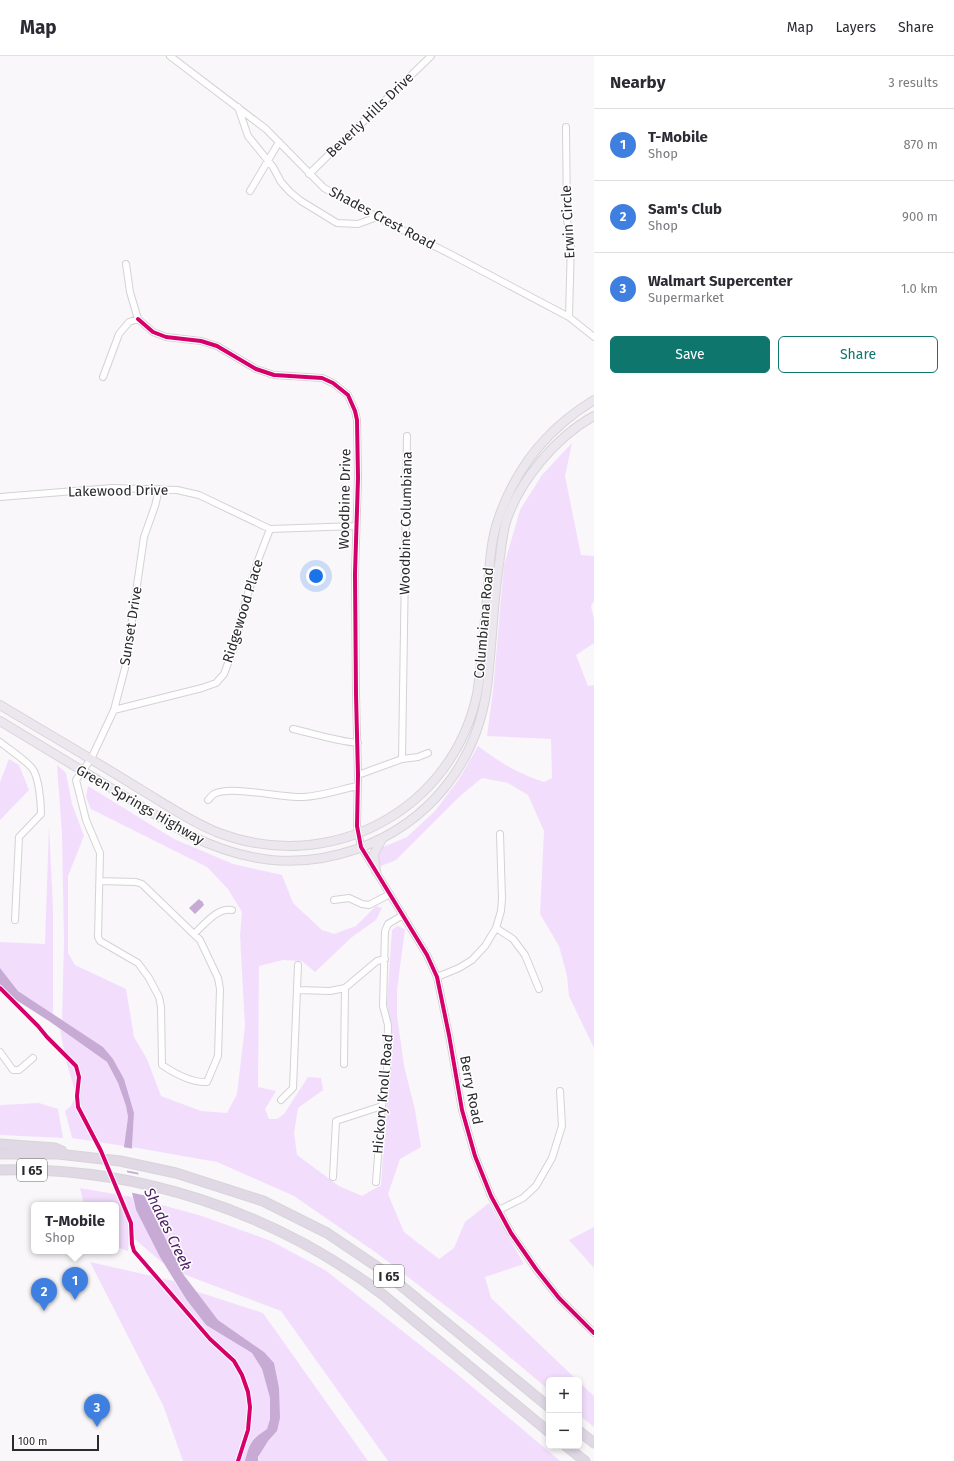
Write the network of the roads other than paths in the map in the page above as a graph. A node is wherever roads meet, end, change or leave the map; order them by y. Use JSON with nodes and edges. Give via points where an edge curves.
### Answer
{"nodes":[{"id":1,"x":170,"y":56,"type":"edge"},
{"id":2,"x":431,"y":56,"type":"edge"},
{"id":3,"x":238,"y":107,"type":"junction"},
{"id":4,"x":566,"y":127,"type":"dead end"},
{"id":5,"x":279,"y":142,"type":"junction"},
{"id":6,"x":268,"y":160,"type":"junction"},
{"id":7,"x":309,"y":174,"type":"junction"},
{"id":8,"x":250,"y":190,"type":"dead end"},
{"id":9,"x":377,"y":217,"type":"junction"},
{"id":10,"x":126,"y":264,"type":"dead end"},
{"id":11,"x":569,"y":317,"type":"junction"},
{"id":12,"x":138,"y":319,"type":"junction"},
{"id":13,"x":594,"y":337,"type":"edge"},
{"id":14,"x":103,"y":377,"type":"dead end"},
{"id":15,"x":594,"y":400,"type":"edge"},
{"id":16,"x":594,"y":416,"type":"edge"},
{"id":17,"x":406,"y":436,"type":"dead end"},
{"id":18,"x":159,"y":489,"type":"junction"},
{"id":19,"x":0,"y":497,"type":"edge"},
{"id":20,"x":356,"y":526,"type":"junction"},
{"id":21,"x":270,"y":529,"type":"junction"},
{"id":22,"x":483,"y":684,"type":"junction"},
{"id":23,"x":0,"y":705,"type":"edge"},
{"id":24,"x":114,"y":710,"type":"junction"},
{"id":25,"x":0,"y":721,"type":"edge"},
{"id":26,"x":293,"y":729,"type":"dead end"},
{"id":27,"x":0,"y":742,"type":"edge"},
{"id":28,"x":358,"y":744,"type":"junction"},
{"id":29,"x":428,"y":753,"type":"dead end"},
{"id":30,"x":91,"y":759,"type":"junction"},
{"id":31,"x":402,"y":759,"type":"junction"},
{"id":32,"x":82,"y":772,"type":"junction"},
{"id":33,"x":358,"y":775,"type":"junction"},
{"id":34,"x":357,"y":786,"type":"junction"},
{"id":35,"x":208,"y":800,"type":"dead end"},
{"id":36,"x":358,"y":834,"type":"junction"},
{"id":37,"x":500,"y":834,"type":"dead end"},
{"id":38,"x":382,"y":839,"type":"junction"},
{"id":39,"x":361,"y":847,"type":"junction"},
{"id":40,"x":376,"y":871,"type":"junction"},
{"id":41,"x":100,"y":881,"type":"junction"},
{"id":42,"x":390,"y":894,"type":"junction"},
{"id":43,"x":334,"y":900,"type":"dead end"},
{"id":44,"x":232,"y":910,"type":"dead end"},
{"id":45,"x":403,"y":915,"type":"junction"},
{"id":46,"x":15,"y":920,"type":"dead end"},
{"id":47,"x":496,"y":928,"type":"junction"},
{"id":48,"x":194,"y":934,"type":"junction"},
{"id":49,"x":385,"y":959,"type":"junction"},
{"id":50,"x":298,"y":965,"type":"dead end"},
{"id":51,"x":437,"y":977,"type":"junction"},
{"id":52,"x":345,"y":988,"type":"junction"},
{"id":53,"x":539,"y":989,"type":"dead end"},
{"id":54,"x":297,"y":990,"type":"junction"},
{"id":55,"x":0,"y":1052,"type":"edge"},
{"id":56,"x":34,"y":1058,"type":"dead end"},
{"id":57,"x":344,"y":1064,"type":"dead end"},
{"id":58,"x":560,"y":1091,"type":"dead end"},
{"id":59,"x":281,"y":1100,"type":"dead end"},
{"id":60,"x":382,"y":1106,"type":"junction"},
{"id":61,"x":0,"y":1144,"type":"edge"},
{"id":62,"x":57,"y":1151,"type":"junction"},
{"id":63,"x":0,"y":1154,"type":"edge"},
{"id":64,"x":0,"y":1170,"type":"edge"},
{"id":65,"x":333,"y":1177,"type":"dead end"},
{"id":66,"x":376,"y":1182,"type":"dead end"},
{"id":67,"x":499,"y":1210,"type":"junction"},
{"id":68,"x":594,"y":1333,"type":"edge"},
{"id":69,"x":546,"y":1405,"type":"edge"},
{"id":70,"x":546,"y":1429,"type":"edge"},
{"id":71,"x":582,"y":1434,"type":"edge"},
{"id":72,"x":594,"y":1444,"type":"edge"},
{"id":73,"x":570,"y":1449,"type":"edge"},
{"id":74,"x":585,"y":1461,"type":"edge"}],
"edges":[{"from":1,"to":3,"type":"street","name":"Shades Crest Road"},
{"from":2,"to":7,"type":"street","name":"Beverly Hills Drive"},
{"from":3,"to":5,"type":"street","name":"Shades Crest Road"},
{"from":3,"to":6,"type":"street","via":[[248,136]]},
{"from":4,"to":11,"type":"street","name":"Erwin Circle","via":[[567,220],[571,241]]},
{"from":5,"to":6,"type":"street"},
{"from":5,"to":7,"type":"street","name":"Shades Crest Road"},
{"from":6,"to":8,"type":"street"},
{"from":6,"to":9,"type":"street","via":[[290,192],[337,223],[358,224]]},
{"from":7,"to":9,"type":"street","name":"Shades Crest Road","via":[[324,188]]},
{"from":9,"to":11,"type":"street","name":"Shades Crest Road"},
{"from":10,"to":12,"type":"street","via":[[130,292]]},
{"from":11,"to":13,"type":"street","name":"Shades Crest Road"},
{"from":12,"to":14,"type":"street","via":[[129,322],[119,334]]},
{"from":12,"to":20,"type":"street","name":"Woodbine Drive","via":[[153,332],[166,338],[200,341],[217,346],[256,369],[274,375],[322,378],[348,395],[357,420]]},
{"from":15,"to":22,"type":"main road","name":"Columbiana Road","via":[[560,424],[535,450],[510,487],[497,522],[491,549]]},
{"from":16,"to":22,"type":"main road","name":"Columbiana Road","via":[[571,431],[540,461],[517,498],[506,522]]},
{"from":17,"to":31,"type":"street","name":"Woodbine Columbiana"},
{"from":18,"to":19,"type":"street","name":"Lakewood Drive","via":[[112,488]]},
{"from":18,"to":21,"type":"street","name":"Lakewood Drive","via":[[199,495]]},
{"from":18,"to":24,"type":"street","name":"Sunset Drive","via":[[144,537],[125,668]]},
{"from":20,"to":21,"type":"street","name":"Lakewood Drive"},
{"from":20,"to":28,"type":"street","name":"Woodbine Drive"},
{"from":21,"to":24,"type":"street","name":"Ridgewood Place","via":[[257,563],[224,674],[216,682],[202,688]]},
{"from":22,"to":36,"type":"main road","name":"Columbiana Road","via":[[464,732],[441,771],[400,811]]},
{"from":22,"to":38,"type":"main road","name":"Columbiana Road","via":[[482,710],[476,732],[453,776],[425,809]]},
{"from":23,"to":30,"type":"main road","name":"Green Springs Highway"},
{"from":24,"to":30,"type":"street","name":"Sunset Drive"},
{"from":25,"to":32,"type":"main road","name":"Green Springs Highway"},
{"from":26,"to":28,"type":"street"},
{"from":27,"to":46,"type":"street","via":[[36,774],[41,806],[41,814],[19,837]]},
{"from":28,"to":33,"type":"street","name":"Woodbine Drive"},
{"from":29,"to":31,"type":"street"},
{"from":30,"to":32,"type":"street","name":"Sunset Drive"},
{"from":30,"to":36,"type":"main road","name":"Green Springs Highway","via":[[176,811],[219,833],[260,844],[287,847],[306,846]]},
{"from":31,"to":33,"type":"street"},
{"from":32,"to":39,"type":"main road","name":"Green Springs Highway","via":[[187,834],[237,855],[271,861],[309,860]]},
{"from":32,"to":41,"type":"street","via":[[76,780],[86,820],[100,853]]},
{"from":33,"to":34,"type":"street","name":"Woodbine Drive"},
{"from":34,"to":35,"type":"street","via":[[289,797],[241,791],[222,792],[213,794]]},
{"from":34,"to":36,"type":"street","name":"Woodbine Drive"},
{"from":36,"to":39,"type":"street","name":"Berry Road"},
{"from":37,"to":47,"type":"street","via":[[502,899]]},
{"from":38,"to":39,"type":"main road","name":"Columbiana Road"},
{"from":38,"to":40,"type":"main road","via":[[374,854]]},
{"from":39,"to":40,"type":"street","name":"Berry Road"},
{"from":40,"to":42,"type":"street","name":"Berry Road"},
{"from":41,"to":48,"type":"street","via":[[142,884]]},
{"from":41,"to":48,"type":"street","via":[[98,937],[100,941],[138,963],[159,997],[162,1065],[170,1071],[207,1082],[218,1056],[220,989],[218,978],[200,940]]},
{"from":42,"to":43,"type":"street","via":[[370,905],[349,898]]},
{"from":42,"to":45,"type":"street","name":"Berry Road"},
{"from":44,"to":48,"type":"street","via":[[219,912]]},
{"from":45,"to":49,"type":"street","name":"Hickory Knoll Road","via":[[386,928]]},
{"from":45,"to":51,"type":"street","name":"Berry Road"},
{"from":47,"to":51,"type":"street","via":[[472,960]]},
{"from":47,"to":53,"type":"street","via":[[513,939],[526,955]]},
{"from":49,"to":52,"type":"street","via":[[377,961]]},
{"from":49,"to":60,"type":"street","name":"Hickory Knoll Road","via":[[383,1006],[388,1025],[387,1071]]},
{"from":50,"to":54,"type":"street"},
{"from":51,"to":67,"type":"street","name":"Berry Road","via":[[466,1126],[482,1174]]},
{"from":52,"to":54,"type":"street","via":[[330,991]]},
{"from":52,"to":57,"type":"street"},
{"from":54,"to":59,"type":"street","via":[[293,1088]]},
{"from":55,"to":56,"type":"street","via":[[13,1070],[19,1070]]},
{"from":58,"to":67,"type":"street","via":[[562,1126],[552,1158],[536,1186],[519,1200]]},
{"from":60,"to":65,"type":"street","via":[[336,1121]]},
{"from":60,"to":66,"type":"street","name":"Hickory Knoll Road"},
{"from":61,"to":62,"type":"highway"},
{"from":62,"to":63,"type":"highway","number":"I 65"},
{"from":62,"to":69,"type":"highway","number":"I 65","via":[[72,1156],[144,1166],[207,1182],[263,1201],[327,1233],[382,1270]]},
{"from":64,"to":70,"type":"highway","number":"I 65","via":[[64,1172],[138,1182],[212,1203],[288,1235],[368,1283]]},
{"from":67,"to":68,"type":"street","name":"Berry Road","via":[[517,1242],[543,1279]]},
{"from":71,"to":72,"type":"highway"},
{"from":73,"to":74,"type":"highway"}]}
